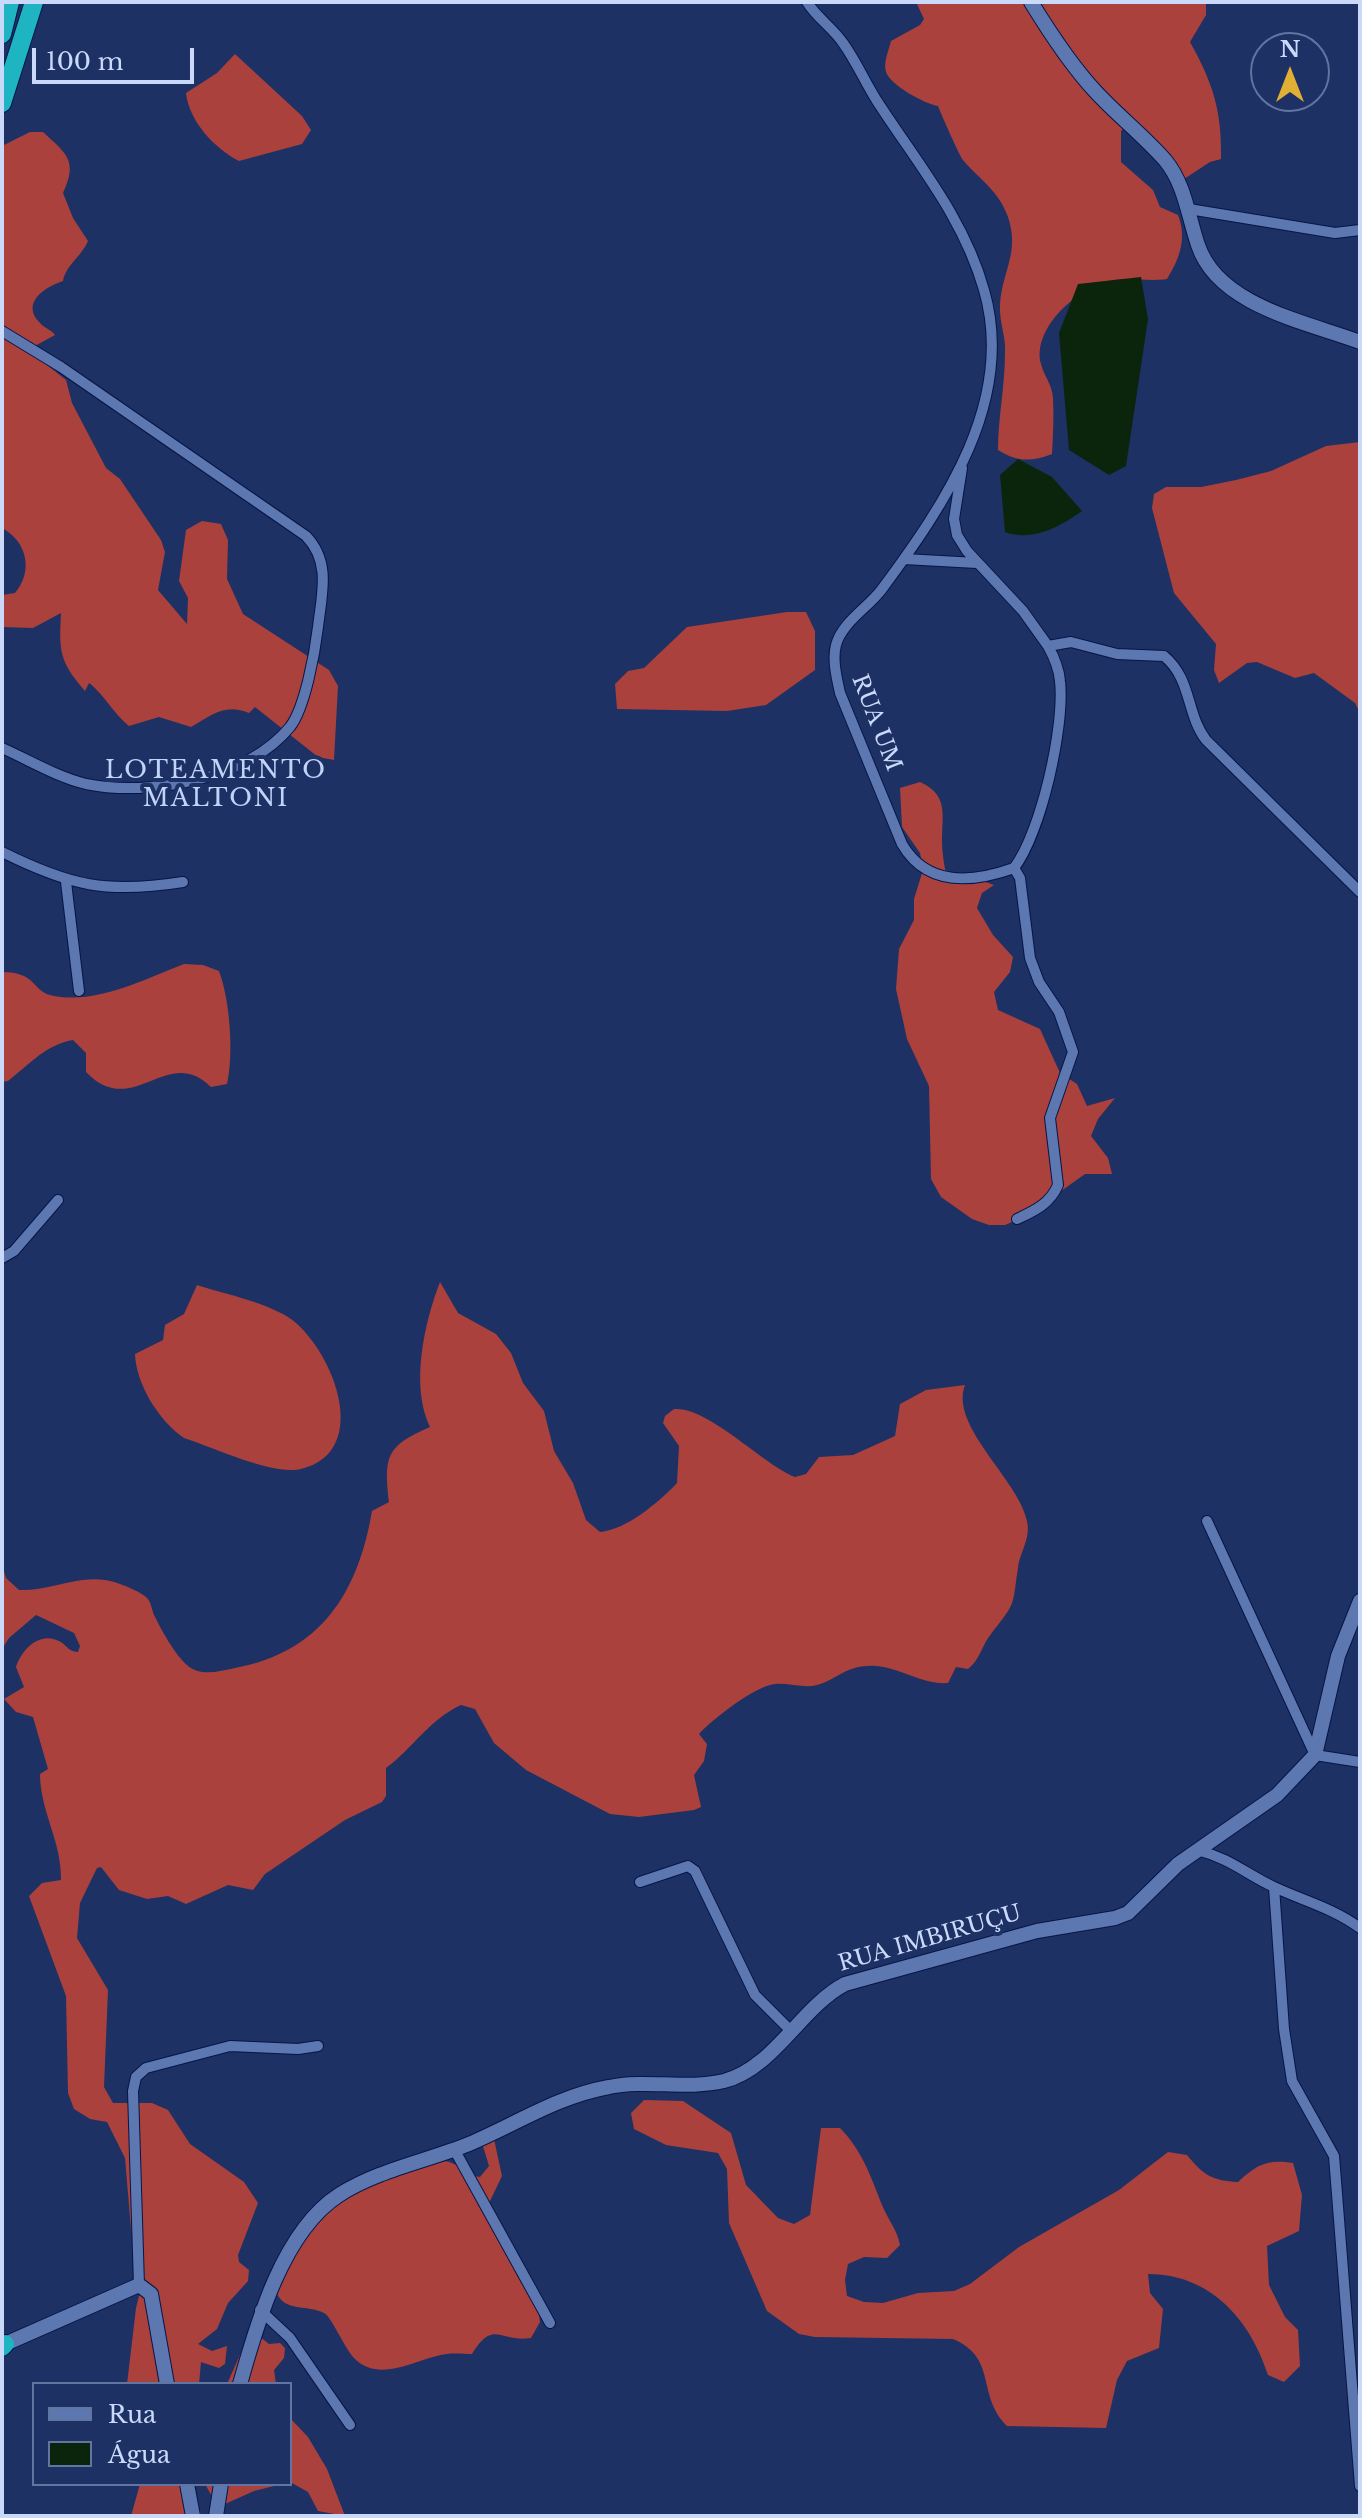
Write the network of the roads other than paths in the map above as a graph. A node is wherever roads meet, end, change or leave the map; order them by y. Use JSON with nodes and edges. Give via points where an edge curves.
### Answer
{"nodes":[{"id":1,"x":10,"y":2,"type":"edge"},
{"id":2,"x":34,"y":2,"type":"edge"},
{"id":3,"x":807,"y":2,"type":"edge"},
{"id":4,"x":1031,"y":2,"type":"edge"},
{"id":5,"x":2,"y":34,"type":"edge"},
{"id":6,"x":2,"y":103,"type":"edge"},
{"id":7,"x":1189,"y":209,"type":"junction"},
{"id":8,"x":1360,"y":230,"type":"edge"},
{"id":9,"x":2,"y":331,"type":"edge"},
{"id":10,"x":1360,"y":342,"type":"edge"},
{"id":11,"x":964,"y":458,"type":"junction"},
{"id":12,"x":904,"y":559,"type":"junction"},
{"id":13,"x":977,"y":563,"type":"junction"},
{"id":14,"x":1048,"y":646,"type":"junction"},
{"id":15,"x":2,"y":748,"type":"edge"},
{"id":16,"x":2,"y":852,"type":"edge"},
{"id":17,"x":1014,"y":868,"type":"junction"},
{"id":18,"x":66,"y":882,"type":"junction"},
{"id":19,"x":183,"y":882,"type":"dead end"},
{"id":20,"x":1360,"y":892,"type":"edge"},
{"id":21,"x":79,"y":991,"type":"dead end"},
{"id":22,"x":58,"y":1200,"type":"dead end"},
{"id":23,"x":1017,"y":1219,"type":"dead end"},
{"id":24,"x":2,"y":1258,"type":"edge"},
{"id":25,"x":1207,"y":1521,"type":"dead end"},
{"id":26,"x":1360,"y":1601,"type":"edge"},
{"id":27,"x":1315,"y":1755,"type":"junction"},
{"id":28,"x":1360,"y":1762,"type":"edge"},
{"id":29,"x":1200,"y":1851,"type":"junction"},
{"id":30,"x":640,"y":1882,"type":"dead end"},
{"id":31,"x":1274,"y":1887,"type":"junction"},
{"id":32,"x":1360,"y":1928,"type":"edge"},
{"id":33,"x":790,"y":2030,"type":"junction"},
{"id":34,"x":318,"y":2046,"type":"dead end"},
{"id":35,"x":454,"y":2149,"type":"junction"},
{"id":36,"x":139,"y":2285,"type":"junction"},
{"id":37,"x":260,"y":2310,"type":"junction"},
{"id":38,"x":550,"y":2323,"type":"dead end"},
{"id":39,"x":3,"y":2345,"type":"edge"},
{"id":40,"x":167,"y":2382,"type":"edge"},
{"id":41,"x":241,"y":2382,"type":"edge"},
{"id":42,"x":350,"y":2425,"type":"dead end"},
{"id":43,"x":187,"y":2486,"type":"edge"},
{"id":44,"x":221,"y":2486,"type":"edge"},
{"id":45,"x":1360,"y":2486,"type":"edge"},
{"id":46,"x":193,"y":2516,"type":"edge"},
{"id":47,"x":216,"y":2516,"type":"edge"}],
"edges":[{"from":1,"to":5,"type":"highway"},
{"from":2,"to":6,"type":"highway"},
{"from":3,"to":11,"type":"street","name":"RUA UM","via":[[843,42],[970,246],[994,342],[987,399]]},
{"from":4,"to":7,"type":"street","via":[[1096,92],[1167,162]]},
{"from":7,"to":8,"type":"street","via":[[1335,233]]},
{"from":7,"to":10,"type":"street","via":[[1205,262],[1233,290]]},
{"from":9,"to":15,"type":"street","via":[[306,536],[318,549],[323,583],[318,633],[291,725],[222,773],[159,786],[89,784]]},
{"from":11,"to":12,"type":"street","name":"RUA UM"},
{"from":11,"to":13,"type":"street","via":[[954,519],[957,535]]},
{"from":12,"to":13,"type":"street"},
{"from":12,"to":17,"type":"street","name":"RUA UM","via":[[836,646],[840,693],[913,863],[960,879]]},
{"from":13,"to":14,"type":"street"},
{"from":14,"to":17,"type":"street","via":[[1060,680],[1059,728],[1032,836]]},
{"from":14,"to":20,"type":"street","via":[[1071,642],[1117,654],[1164,656],[1188,687],[1206,740]]},
{"from":16,"to":18,"type":"street"},
{"from":17,"to":23,"type":"street","via":[[1024,894],[1030,958],[1073,1052],[1050,1118],[1058,1185],[1041,1207]]},
{"from":18,"to":19,"type":"street","via":[[113,888]]},
{"from":18,"to":21,"type":"street"},
{"from":22,"to":24,"type":"street"},
{"from":25,"to":27,"type":"street"},
{"from":26,"to":27,"type":"street","via":[[1338,1656]]},
{"from":27,"to":28,"type":"street"},
{"from":27,"to":29,"type":"street","name":"RUA IMBIRUÇU","via":[[1277,1795]]},
{"from":29,"to":31,"type":"street","via":[[1221,1856]]},
{"from":29,"to":33,"type":"street","name":"RUA IMBIRUÇU","via":[[1178,1864],[1128,1913],[866,1976],[827,1993]]},
{"from":30,"to":33,"type":"street","via":[[688,1866],[695,1871],[755,1995]]},
{"from":31,"to":32,"type":"street","via":[[1340,1914]]},
{"from":31,"to":45,"type":"street","via":[[1287,2059],[1292,2081],[1327,2140],[1336,2169]]},
{"from":33,"to":35,"type":"street","name":"RUA IMBIRUÇU","via":[[744,2072],[725,2081],[606,2087],[544,2107]]},
{"from":34,"to":36,"type":"street","via":[[230,2046],[146,2068],[136,2077]]},
{"from":35,"to":37,"type":"street","name":"RUA IMBIRUÇU","via":[[364,2183],[326,2204],[274,2277]]},
{"from":35,"to":38,"type":"street"},
{"from":36,"to":39,"type":"street"},
{"from":36,"to":40,"type":"street","via":[[151,2294]]},
{"from":37,"to":41,"type":"street","name":"RUA IMBIRUÇU"},
{"from":37,"to":42,"type":"street","via":[[290,2338]]},
{"from":43,"to":46,"type":"street"},
{"from":44,"to":47,"type":"street"}]}
